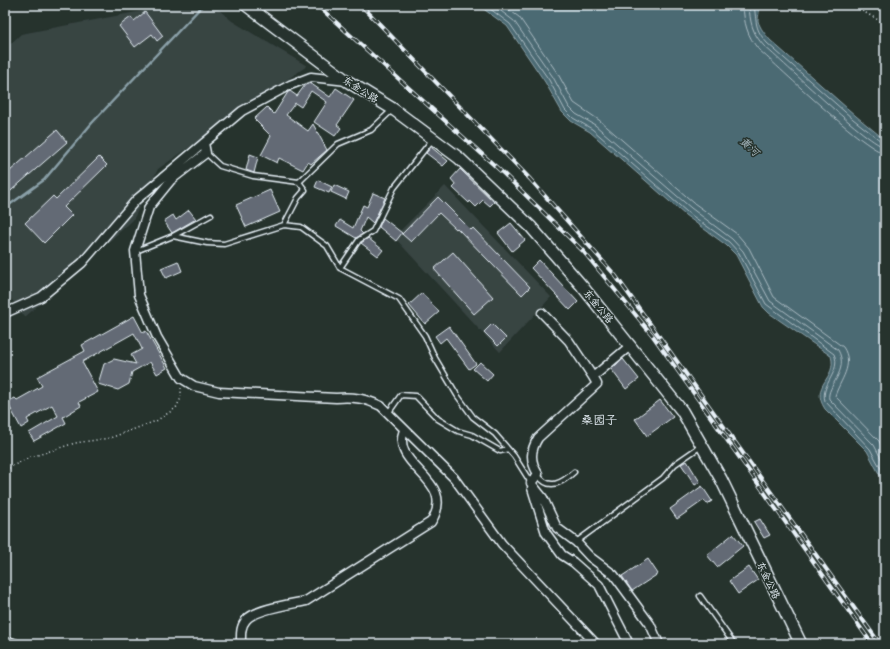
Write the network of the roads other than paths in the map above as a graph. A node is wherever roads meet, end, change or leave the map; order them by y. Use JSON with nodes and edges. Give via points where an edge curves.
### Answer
{"nodes":[{"id":1,"x":246,"y":5,"type":"edge"},
{"id":2,"x":347,"y":81,"type":"junction"},
{"id":3,"x":393,"y":109,"type":"junction"},
{"id":4,"x":433,"y":139,"type":"junction"},
{"id":5,"x":204,"y":143,"type":"junction"},
{"id":6,"x":206,"y":153,"type":"junction"},
{"id":7,"x":299,"y":182,"type":"junction"},
{"id":8,"x":211,"y":215,"type":"dead end"},
{"id":9,"x":284,"y":225,"type":"junction"},
{"id":10,"x":173,"y":236,"type":"junction"},
{"id":11,"x":135,"y":251,"type":"junction"},
{"id":12,"x":340,"y":268,"type":"junction"},
{"id":13,"x":5,"y":313,"type":"edge"},
{"id":14,"x":542,"y":314,"type":"dead end"},
{"id":15,"x":631,"y":345,"type":"junction"},
{"id":16,"x":592,"y":377,"type":"junction"},
{"id":17,"x":389,"y":412,"type":"junction"},
{"id":18,"x":404,"y":430,"type":"junction"},
{"id":19,"x":701,"y":446,"type":"junction"},
{"id":20,"x":508,"y":450,"type":"junction"},
{"id":21,"x":574,"y":472,"type":"dead end"},
{"id":22,"x":538,"y":474,"type":"junction"},
{"id":23,"x":530,"y":483,"type":"junction"},
{"id":24,"x":576,"y":542,"type":"junction"},
{"id":25,"x":700,"y":596,"type":"dead end"},
{"id":26,"x":5,"y":640,"type":"edge"},
{"id":27,"x":16,"y":644,"type":"edge"},
{"id":28,"x":241,"y":644,"type":"edge"},
{"id":29,"x":596,"y":644,"type":"edge"},
{"id":30,"x":629,"y":644,"type":"edge"},
{"id":31,"x":659,"y":644,"type":"edge"},
{"id":32,"x":734,"y":644,"type":"edge"},
{"id":33,"x":801,"y":644,"type":"edge"}],
"edges":[{"from":1,"to":2,"type":"main road","name":"东金公路"},
{"from":2,"to":3,"type":"main road","name":"东金公路"},
{"from":2,"to":5,"type":"street","via":[[311,76],[290,85],[242,111]]},
{"from":3,"to":4,"type":"main road","name":"东金公路"},
{"from":3,"to":7,"type":"lane","via":[[371,130],[338,144]]},
{"from":4,"to":12,"type":"lane","via":[[394,188],[373,231],[358,240]]},
{"from":4,"to":15,"type":"main road","name":"东金公路","via":[[459,158],[531,227]]},
{"from":5,"to":6,"type":"street"},
{"from":5,"to":13,"type":"street","via":[[136,200],[76,268],[41,297]]},
{"from":6,"to":7,"type":"lane","via":[[220,166],[253,176]]},
{"from":6,"to":11,"type":"street","via":[[171,180],[149,207]]},
{"from":7,"to":9,"type":"lane","via":[[305,190]]},
{"from":8,"to":10,"type":"lane"},
{"from":9,"to":10,"type":"lane","via":[[224,244]]},
{"from":9,"to":12,"type":"lane","via":[[301,226],[327,246]]},
{"from":10,"to":11,"type":"lane"},
{"from":11,"to":17,"type":"street","via":[[139,294],[157,337],[181,378],[194,386],[219,392],[336,398],[352,396],[367,399]]},
{"from":12,"to":20,"type":"lane","via":[[399,299],[425,336],[457,395],[473,417],[495,434]]},
{"from":14,"to":16,"type":"street","via":[[569,342]]},
{"from":15,"to":16,"type":"street"},
{"from":15,"to":19,"type":"main road","name":"东金公路","via":[[682,411]]},
{"from":16,"to":22,"type":"street","via":[[597,384],[538,438],[531,456]]},
{"from":17,"to":18,"type":"street"},
{"from":17,"to":20,"type":"lane","via":[[401,395],[416,396],[438,419],[458,431],[472,435],[500,451]]},
{"from":18,"to":28,"type":"street","via":[[402,449],[438,496],[437,510],[431,522],[306,601],[250,616],[242,627]]},
{"from":18,"to":29,"type":"street","via":[[454,478],[502,544]]},
{"from":19,"to":24,"type":"lane","via":[[675,464],[663,478]]},
{"from":19,"to":33,"type":"main road","name":"东金公路","via":[[721,480]]},
{"from":20,"to":23,"type":"lane"},
{"from":21,"to":22,"type":"lane","via":[[557,484],[546,483]]},
{"from":22,"to":23,"type":"street"},
{"from":23,"to":24,"type":"street","via":[[543,498],[557,528]]},
{"from":23,"to":30,"type":"street","via":[[546,533],[562,555],[599,585]]},
{"from":24,"to":31,"type":"street","via":[[614,576],[650,624]]},
{"from":25,"to":32,"type":"lane"},
{"from":26,"to":27,"type":"street"}]}
